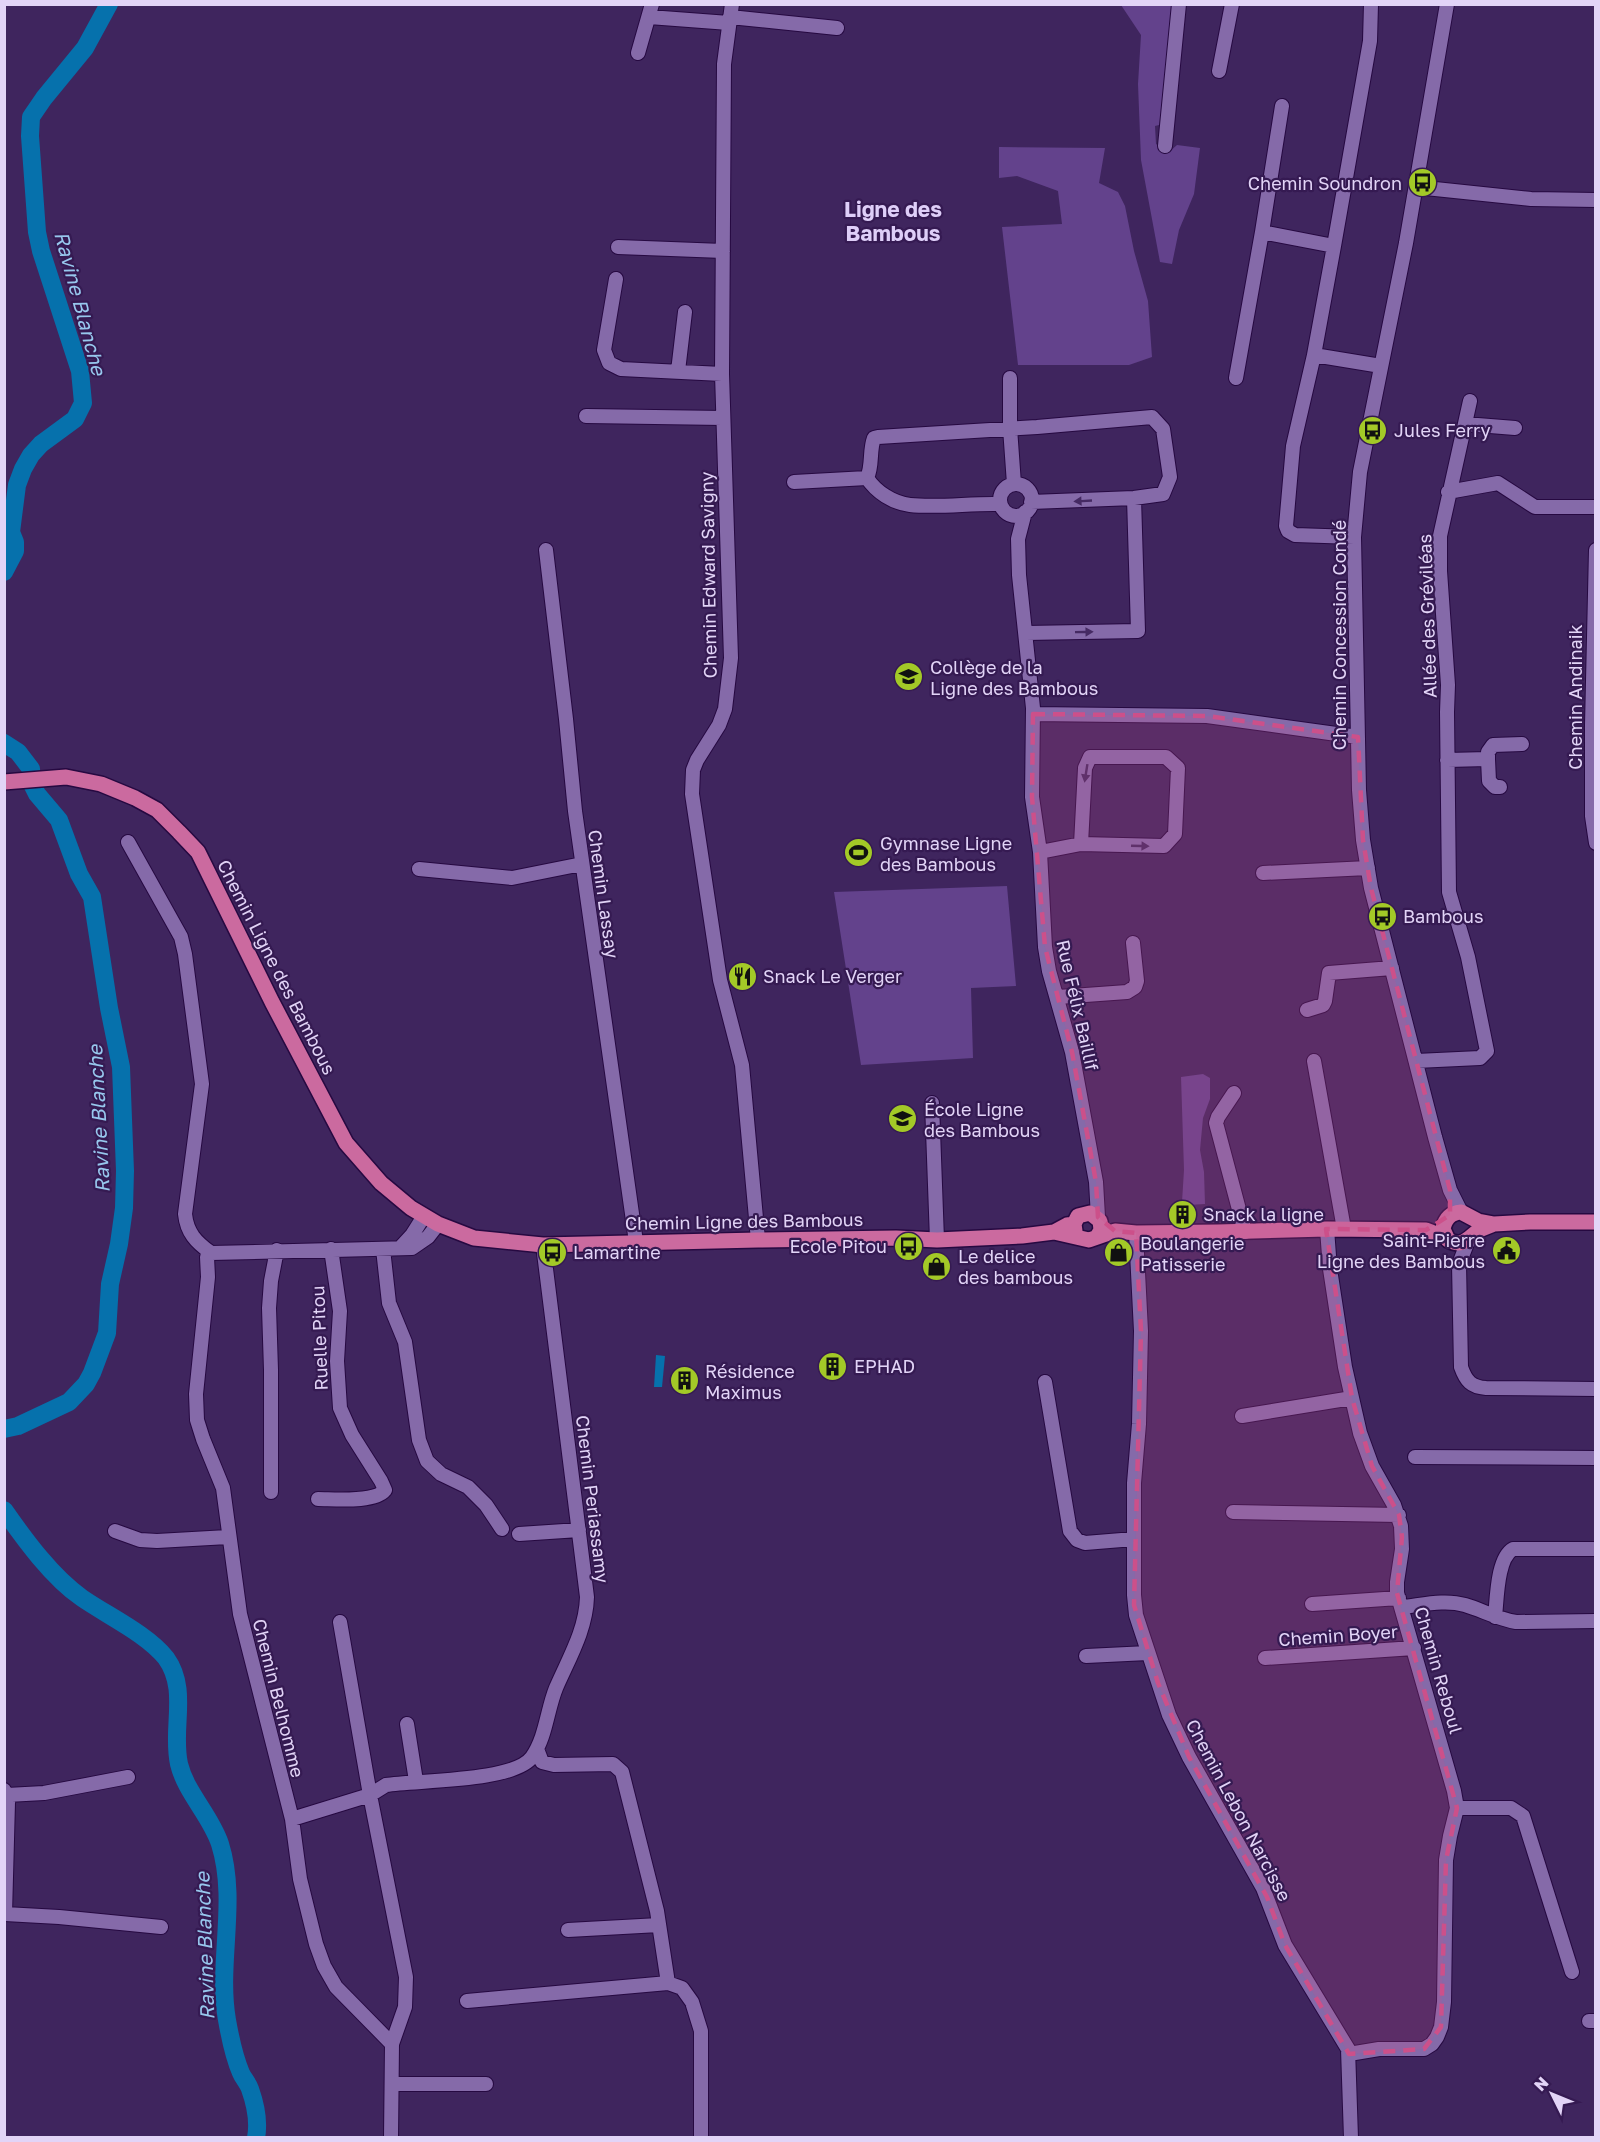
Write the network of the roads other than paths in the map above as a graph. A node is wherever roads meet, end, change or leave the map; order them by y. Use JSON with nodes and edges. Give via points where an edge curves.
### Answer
{"nodes":[{"id":1,"x":1179,"y":4,"type":"edge"},
{"id":2,"x":1233,"y":4,"type":"edge"},
{"id":3,"x":1371,"y":4,"type":"edge"},
{"id":4,"x":1447,"y":4,"type":"edge"},
{"id":5,"x":650,"y":11,"type":"edge"},
{"id":6,"x":730,"y":15,"type":"edge"},
{"id":7,"x":837,"y":28,"type":"dead end"},
{"id":8,"x":638,"y":53,"type":"dead end"},
{"id":9,"x":1219,"y":71,"type":"dead end"},
{"id":10,"x":1282,"y":106,"type":"dead end"},
{"id":11,"x":1165,"y":146,"type":"dead end"},
{"id":12,"x":1416,"y":187,"type":"junction"},
{"id":13,"x":1596,"y":200,"type":"edge"},
{"id":14,"x":1262,"y":232,"type":"junction"},
{"id":15,"x":1334,"y":246,"type":"junction"},
{"id":16,"x":618,"y":247,"type":"dead end"},
{"id":17,"x":723,"y":251,"type":"junction"},
{"id":18,"x":616,"y":279,"type":"dead end"},
{"id":19,"x":686,"y":312,"type":"dead end"},
{"id":20,"x":1314,"y":355,"type":"junction"},
{"id":21,"x":1381,"y":366,"type":"junction"},
{"id":22,"x":678,"y":371,"type":"junction"},
{"id":23,"x":722,"y":374,"type":"junction"},
{"id":24,"x":1010,"y":378,"type":"dead end"},
{"id":25,"x":1236,"y":378,"type":"dead end"},
{"id":26,"x":1470,"y":401,"type":"dead end"},
{"id":27,"x":586,"y":416,"type":"dead end"},
{"id":28,"x":723,"y":418,"type":"junction"},
{"id":29,"x":1465,"y":424,"type":"junction"},
{"id":30,"x":1010,"y":428,"type":"junction"},
{"id":31,"x":1515,"y":428,"type":"dead end"},
{"id":32,"x":867,"y":478,"type":"junction"},
{"id":33,"x":794,"y":482,"type":"dead end"},
{"id":34,"x":1014,"y":484,"type":"junction"},
{"id":35,"x":1448,"y":492,"type":"junction"},
{"id":36,"x":1134,"y":498,"type":"junction"},
{"id":37,"x":1028,"y":507,"type":"junction"},
{"id":38,"x":1596,"y":507,"type":"edge"},
{"id":39,"x":1005,"y":509,"type":"junction"},
{"id":40,"x":1354,"y":537,"type":"junction"},
{"id":41,"x":1018,"y":539,"type":"junction"},
{"id":42,"x":546,"y":550,"type":"dead end"},
{"id":43,"x":1596,"y":550,"type":"edge"},
{"id":44,"x":1026,"y":633,"type":"junction"},
{"id":45,"x":1033,"y":714,"type":"junction"},
{"id":46,"x":1358,"y":737,"type":"junction"},
{"id":47,"x":1522,"y":744,"type":"dead end"},
{"id":48,"x":1488,"y":759,"type":"junction"},
{"id":49,"x":1447,"y":760,"type":"junction"},
{"id":50,"x":4,"y":782,"type":"edge"},
{"id":51,"x":1500,"y":787,"type":"dead end"},
{"id":52,"x":128,"y":842,"type":"dead end"},
{"id":53,"x":1596,"y":843,"type":"edge"},
{"id":54,"x":1081,"y":844,"type":"junction"},
{"id":55,"x":1040,"y":852,"type":"junction"},
{"id":56,"x":582,"y":864,"type":"junction"},
{"id":57,"x":1368,"y":868,"type":"junction"},
{"id":58,"x":419,"y":869,"type":"dead end"},
{"id":59,"x":1263,"y":873,"type":"dead end"},
{"id":60,"x":1133,"y":943,"type":"dead end"},
{"id":61,"x":1392,"y":968,"type":"junction"},
{"id":62,"x":1058,"y":997,"type":"junction"},
{"id":63,"x":1307,"y":1010,"type":"dead end"},
{"id":64,"x":1314,"y":1061,"type":"dead end"},
{"id":65,"x":1416,"y":1061,"type":"junction"},
{"id":66,"x":1234,"y":1093,"type":"dead end"},
{"id":67,"x":932,"y":1103,"type":"dead end"},
{"id":68,"x":1096,"y":1190,"type":"junction"},
{"id":69,"x":424,"y":1216,"type":"junction"},
{"id":70,"x":1457,"y":1216,"type":"junction"},
{"id":71,"x":1078,"y":1219,"type":"junction"},
{"id":72,"x":1099,"y":1219,"type":"junction"},
{"id":73,"x":1596,"y":1222,"type":"edge"},
{"id":74,"x":438,"y":1224,"type":"junction"},
{"id":75,"x":1494,"y":1224,"type":"junction"},
{"id":76,"x":1327,"y":1229,"type":"junction"},
{"id":77,"x":1344,"y":1229,"type":"junction"},
{"id":78,"x":1426,"y":1230,"type":"junction"},
{"id":79,"x":1115,"y":1231,"type":"junction"},
{"id":80,"x":1054,"y":1232,"type":"junction"},
{"id":81,"x":1245,"y":1232,"type":"junction"},
{"id":82,"x":1136,"y":1233,"type":"junction"},
{"id":83,"x":1096,"y":1237,"type":"junction"},
{"id":84,"x":1080,"y":1238,"type":"junction"},
{"id":85,"x":1449,"y":1239,"type":"junction"},
{"id":86,"x":1470,"y":1239,"type":"junction"},
{"id":87,"x":758,"y":1240,"type":"junction"},
{"id":88,"x":937,"y":1240,"type":"junction"},
{"id":89,"x":636,"y":1242,"type":"junction"},
{"id":90,"x":543,"y":1245,"type":"junction"},
{"id":91,"x":400,"y":1248,"type":"junction"},
{"id":92,"x":331,"y":1249,"type":"junction"},
{"id":93,"x":383,"y":1249,"type":"junction"},
{"id":94,"x":277,"y":1250,"type":"junction"},
{"id":95,"x":215,"y":1252,"type":"junction"},
{"id":96,"x":1459,"y":1264,"type":"junction"},
{"id":97,"x":1045,"y":1382,"type":"dead end"},
{"id":98,"x":1596,"y":1389,"type":"edge"},
{"id":99,"x":1352,"y":1398,"type":"junction"},
{"id":100,"x":1242,"y":1416,"type":"dead end"},
{"id":101,"x":1415,"y":1457,"type":"dead end"},
{"id":102,"x":1596,"y":1458,"type":"edge"},
{"id":103,"x":271,"y":1492,"type":"dead end"},
{"id":104,"x":318,"y":1499,"type":"dead end"},
{"id":105,"x":1233,"y":1512,"type":"dead end"},
{"id":106,"x":1399,"y":1515,"type":"junction"},
{"id":107,"x":502,"y":1528,"type":"dead end"},
{"id":108,"x":579,"y":1530,"type":"junction"},
{"id":109,"x":115,"y":1532,"type":"dead end"},
{"id":110,"x":519,"y":1534,"type":"dead end"},
{"id":111,"x":228,"y":1537,"type":"junction"},
{"id":112,"x":1134,"y":1539,"type":"junction"},
{"id":113,"x":1596,"y":1549,"type":"edge"},
{"id":114,"x":1401,"y":1602,"type":"junction"},
{"id":115,"x":1312,"y":1604,"type":"dead end"},
{"id":116,"x":1495,"y":1617,"type":"junction"},
{"id":117,"x":1596,"y":1621,"type":"edge"},
{"id":118,"x":340,"y":1622,"type":"dead end"},
{"id":119,"x":1414,"y":1648,"type":"junction"},
{"id":120,"x":1148,"y":1653,"type":"junction"},
{"id":121,"x":1086,"y":1656,"type":"dead end"},
{"id":122,"x":1265,"y":1658,"type":"dead end"},
{"id":123,"x":407,"y":1725,"type":"dead end"},
{"id":124,"x":537,"y":1749,"type":"junction"},
{"id":125,"x":128,"y":1777,"type":"dead end"},
{"id":126,"x":416,"y":1781,"type":"junction"},
{"id":127,"x":6,"y":1792,"type":"edge"},
{"id":128,"x":370,"y":1795,"type":"junction"},
{"id":129,"x":1457,"y":1808,"type":"junction"},
{"id":130,"x":292,"y":1819,"type":"junction"},
{"id":131,"x":5,"y":1914,"type":"edge"},
{"id":132,"x":659,"y":1925,"type":"junction"},
{"id":133,"x":161,"y":1927,"type":"dead end"},
{"id":134,"x":568,"y":1930,"type":"dead end"},
{"id":135,"x":1572,"y":1972,"type":"dead end"},
{"id":136,"x":668,"y":1983,"type":"junction"},
{"id":137,"x":467,"y":2001,"type":"dead end"},
{"id":138,"x":392,"y":2044,"type":"junction"},
{"id":139,"x":1349,"y":2054,"type":"junction"},
{"id":140,"x":393,"y":2084,"type":"junction"},
{"id":141,"x":486,"y":2084,"type":"dead end"},
{"id":142,"x":391,"y":2138,"type":"edge"},
{"id":143,"x":701,"y":2138,"type":"edge"},
{"id":144,"x":1351,"y":2138,"type":"edge"}],
"edges":[{"from":1,"to":11,"type":"street"},
{"from":2,"to":9,"type":"street"},
{"from":3,"to":15,"type":"street","via":[[1370,41]]},
{"from":4,"to":12,"type":"street","name":"Chemin Concession Condé"},
{"from":5,"to":6,"type":"street"},
{"from":5,"to":8,"type":"street"},
{"from":6,"to":7,"type":"street"},
{"from":6,"to":17,"type":"street","name":"Chemin Edward Savigny","via":[[724,64]]},
{"from":10,"to":14,"type":"street"},
{"from":12,"to":13,"type":"street","via":[[1531,199]]},
{"from":12,"to":21,"type":"street","name":"Chemin Concession Condé"},
{"from":14,"to":15,"type":"street"},
{"from":14,"to":25,"type":"street"},
{"from":15,"to":20,"type":"street"},
{"from":16,"to":17,"type":"street"},
{"from":17,"to":23,"type":"street","name":"Chemin Edward Savigny"},
{"from":18,"to":22,"type":"street","via":[[604,350],[609,363],[621,369]]},
{"from":19,"to":22,"type":"street"},
{"from":20,"to":21,"type":"street"},
{"from":20,"to":40,"type":"street","via":[[1293,446],[1286,526],[1295,535]]},
{"from":21,"to":40,"type":"street","name":"Chemin Concession Condé","via":[[1360,472]]},
{"from":22,"to":23,"type":"street"},
{"from":23,"to":28,"type":"street","name":"Chemin Edward Savigny"},
{"from":24,"to":30,"type":"street"},
{"from":26,"to":29,"type":"street","name":"Allée des Gréviléas"},
{"from":27,"to":28,"type":"street"},
{"from":28,"to":87,"type":"street","name":"Chemin Edward Savigny","via":[[730,658],[725,709],[693,770],[692,794],[720,980],[742,1065]]},
{"from":29,"to":31,"type":"street"},
{"from":29,"to":35,"type":"street","name":"Allée des Gréviléas"},
{"from":30,"to":32,"type":"street","via":[[874,438],[872,468]]},
{"from":30,"to":34,"type":"street"},
{"from":30,"to":36,"type":"street","via":[[1152,417],[1163,429],[1170,477],[1163,494]]},
{"from":32,"to":33,"type":"street"},
{"from":32,"to":39,"type":"street","via":[[874,489],[908,505]]},
{"from":34,"to":37,"type":"street","via":[[1027,489],[1031,497]]},
{"from":34,"to":39,"type":"street","via":[[1002,492]]},
{"from":35,"to":38,"type":"street","via":[[1498,483],[1535,507]]},
{"from":35,"to":49,"type":"street","name":"Allée des Gréviléas","via":[[1440,536],[1448,685]]},
{"from":36,"to":37,"type":"street","one_way":true},
{"from":44,"to":36,"type":"street","one_way":true,"via":[[1138,631]]},
{"from":37,"to":39,"type":"street","via":[[1019,515]]},
{"from":37,"to":41,"type":"street","name":"Rue Félix Baillif"},
{"from":39,"to":41,"type":"street","name":"Rue Félix Baillif"},
{"from":40,"to":46,"type":"street","name":"Chemin Concession Condé"},
{"from":41,"to":44,"type":"street","name":"Rue Félix Baillif"},
{"from":42,"to":56,"type":"street","name":"Chemin Lassay"},
{"from":43,"to":53,"type":"street","name":"Chemin Andinaik","via":[[1592,816]]},
{"from":44,"to":45,"type":"street","name":"Rue Félix Baillif"},
{"from":45,"to":46,"type":"street","via":[[1207,716]]},
{"from":45,"to":55,"type":"street","name":"Rue Félix Baillif","via":[[1032,797]]},
{"from":46,"to":57,"type":"street","name":"Chemin Concession Condé","via":[[1362,840]]},
{"from":47,"to":48,"type":"street","via":[[1493,746]]},
{"from":48,"to":49,"type":"street"},
{"from":48,"to":51,"type":"street","via":[[1489,781]]},
{"from":49,"to":65,"type":"street","name":"Allée des Gréviléas","via":[[1449,892],[1468,957],[1487,1051],[1480,1058]]},
{"from":50,"to":69,"type":"main road","name":"Chemin Ligne des Bambous","via":[[66,777],[101,783],[157,810],[198,852],[346,1143],[381,1183]]},
{"from":52,"to":95,"type":"street","via":[[182,937],[202,1084],[185,1214],[195,1241]]},
{"from":54,"to":54,"type":"street","one_way":true,"via":[[1164,846],[1175,834],[1178,768],[1166,757],[1090,757],[1085,768]]},
{"from":54,"to":55,"type":"street"},
{"from":55,"to":62,"type":"street","name":"Rue Félix Baillif","via":[[1044,947]]},
{"from":56,"to":58,"type":"street","via":[[512,878]]},
{"from":56,"to":89,"type":"street","name":"Chemin Lassay"},
{"from":57,"to":59,"type":"street"},
{"from":57,"to":61,"type":"street","name":"Chemin Concession Condé"},
{"from":60,"to":62,"type":"street","via":[[1135,987],[1127,992]]},
{"from":61,"to":63,"type":"street","via":[[1329,973],[1323,1005]]},
{"from":61,"to":65,"type":"street","name":"Chemin Concession Condé"},
{"from":62,"to":68,"type":"street","name":"Rue Félix Baillif","via":[[1072,1052]]},
{"from":64,"to":77,"type":"street"},
{"from":65,"to":70,"type":"street","name":"Chemin Concession Condé"},
{"from":66,"to":81,"type":"street","via":[[1216,1123]]},
{"from":67,"to":88,"type":"street"},
{"from":68,"to":71,"type":"street"},
{"from":68,"to":72,"type":"street","name":"Rue Félix Baillif"},
{"from":69,"to":74,"type":"main road","name":"Chemin Ligne des Bambous"},
{"from":69,"to":91,"type":"street"},
{"from":70,"to":75,"type":"main road"},
{"from":70,"to":78,"type":"main road"},
{"from":70,"to":85,"type":"main road","via":[[1443,1229]]},
{"from":70,"to":86,"type":"main road","via":[[1475,1227]]},
{"from":71,"to":72,"type":"main road","via":[[1090,1213]]},
{"from":71,"to":80,"type":"main road","name":"Chemin Ligne des Bambous"},
{"from":71,"to":84,"type":"main road","via":[[1075,1232]]},
{"from":72,"to":79,"type":"main road"},
{"from":72,"to":83,"type":"main road","via":[[1101,1230]]},
{"from":73,"to":75,"type":"main road"},
{"from":74,"to":90,"type":"main road","name":"Chemin Ligne des Bambous","via":[[474,1238]]},
{"from":74,"to":91,"type":"street","via":[[419,1244]]},
{"from":75,"to":86,"type":"main road"},
{"from":76,"to":77,"type":"main road"},
{"from":76,"to":81,"type":"main road"},
{"from":76,"to":99,"type":"street","name":"Chemin Reboul"},
{"from":77,"to":78,"type":"main road"},
{"from":78,"to":85,"type":"main road"},
{"from":79,"to":82,"type":"main road"},
{"from":79,"to":83,"type":"main road"},
{"from":80,"to":84,"type":"main road","name":"Chemin Ligne des Bambous"},
{"from":80,"to":88,"type":"main road","name":"Chemin Ligne des Bambous"},
{"from":81,"to":82,"type":"main road"},
{"from":82,"to":112,"type":"street","name":"Chemin Lebon Narcisse","via":[[1141,1331]]},
{"from":83,"to":84,"type":"main road"},
{"from":85,"to":86,"type":"main road","via":[[1459,1244]]},
{"from":85,"to":96,"type":"street"},
{"from":86,"to":96,"type":"street"},
{"from":87,"to":88,"type":"main road","name":"Chemin Ligne des Bambous"},
{"from":87,"to":89,"type":"main road","name":"Chemin Ligne des Bambous"},
{"from":89,"to":90,"type":"main road","name":"Chemin Ligne des Bambous"},
{"from":90,"to":108,"type":"street","name":"Chemin Periassamy"},
{"from":91,"to":93,"type":"street"},
{"from":92,"to":93,"type":"street"},
{"from":92,"to":94,"type":"street"},
{"from":92,"to":104,"type":"street","name":"Ruelle Pitou","via":[[340,1311],[340,1408],[385,1490],[372,1498]]},
{"from":93,"to":107,"type":"street","via":[[389,1303],[405,1342],[419,1440],[427,1461],[441,1474],[468,1486]]},
{"from":94,"to":95,"type":"street"},
{"from":94,"to":103,"type":"street","via":[[269,1308]]},
{"from":95,"to":111,"type":"street","name":"Chemin Belhomme","via":[[207,1257],[196,1408],[203,1439],[223,1488]]},
{"from":96,"to":98,"type":"street","via":[[1461,1366],[1470,1384],[1486,1388]]},
{"from":97,"to":112,"type":"street","via":[[1070,1531],[1085,1543]]},
{"from":99,"to":100,"type":"street"},
{"from":99,"to":106,"type":"street","name":"Chemin Reboul","via":[[1372,1466]]},
{"from":101,"to":102,"type":"street"},
{"from":105,"to":106,"type":"street"},
{"from":106,"to":114,"type":"street","name":"Chemin Reboul","via":[[1402,1537],[1397,1582]]},
{"from":108,"to":110,"type":"street"},
{"from":108,"to":124,"type":"street","name":"Chemin Periassamy","via":[[586,1612]]},
{"from":109,"to":111,"type":"street","via":[[157,1541]]},
{"from":111,"to":130,"type":"street","name":"Chemin Belhomme","via":[[240,1614]]},
{"from":112,"to":120,"type":"street","name":"Chemin Lebon Narcisse","via":[[1134,1605]]},
{"from":113,"to":116,"type":"street","via":[[1508,1552],[1502,1562]]},
{"from":114,"to":115,"type":"street"},
{"from":114,"to":116,"type":"street","via":[[1458,1604]]},
{"from":114,"to":119,"type":"street","name":"Chemin Reboul"},
{"from":116,"to":117,"type":"street","via":[[1516,1622]]},
{"from":118,"to":128,"type":"street"},
{"from":119,"to":122,"type":"street","name":"Chemin Boyer"},
{"from":119,"to":129,"type":"street","name":"Chemin Reboul"},
{"from":120,"to":121,"type":"street"},
{"from":120,"to":139,"type":"street","name":"Chemin Lebon Narcisse","via":[[1189,1757],[1263,1888],[1285,1944]]},
{"from":123,"to":126,"type":"street"},
{"from":124,"to":126,"type":"street","via":[[525,1764],[506,1772]]},
{"from":124,"to":132,"type":"street","via":[[542,1762],[613,1764],[622,1772]]},
{"from":125,"to":127,"type":"street","via":[[44,1793]]},
{"from":126,"to":128,"type":"street","via":[[386,1785]]},
{"from":127,"to":131,"type":"street"},
{"from":128,"to":130,"type":"street"},
{"from":128,"to":138,"type":"street","via":[[406,1977],[405,2007]]},
{"from":129,"to":135,"type":"street","via":[[1511,1808],[1523,1816]]},
{"from":129,"to":139,"type":"street","name":"Chemin Reboul","via":[[1446,1860],[1444,2002],[1437,2037],[1424,2049]]},
{"from":130,"to":138,"type":"street","name":"Chemin Belhomme","via":[[300,1879],[324,1966],[336,1988]]},
{"from":131,"to":133,"type":"street"},
{"from":132,"to":134,"type":"street"},
{"from":132,"to":136,"type":"street"},
{"from":136,"to":137,"type":"street"},
{"from":136,"to":143,"type":"street","via":[[682,1988],[692,2002],[701,2031]]},
{"from":138,"to":140,"type":"street"},
{"from":139,"to":144,"type":"street","name":"Chemin Lebon Narcisse"},
{"from":140,"to":141,"type":"street"},
{"from":140,"to":142,"type":"street"}]}
